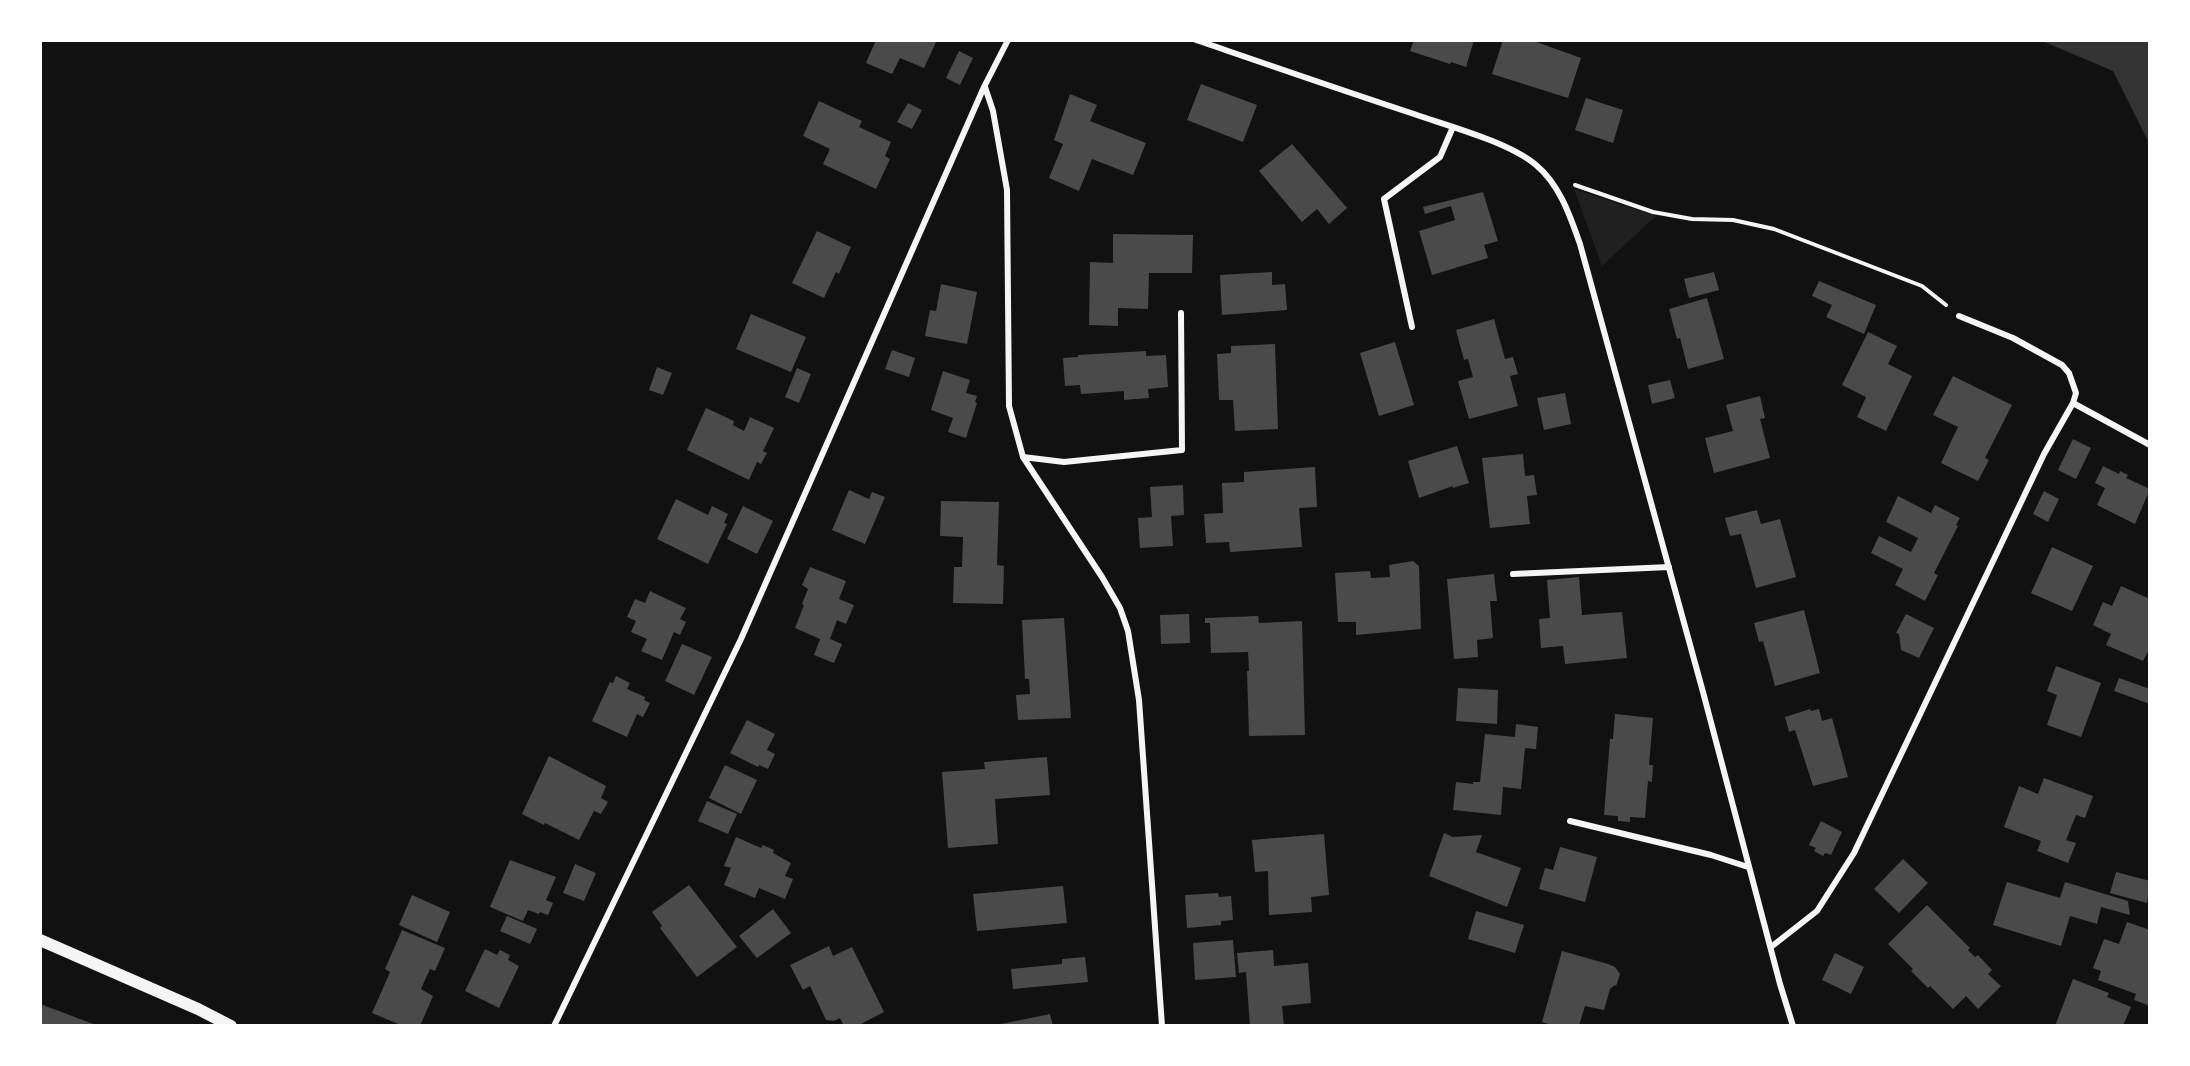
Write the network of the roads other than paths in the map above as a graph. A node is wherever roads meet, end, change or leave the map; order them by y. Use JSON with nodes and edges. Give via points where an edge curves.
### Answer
{"nodes":[{"id":1,"x":1008,"y":40,"type":"edge"},
{"id":2,"x":1196,"y":40,"type":"edge"},
{"id":3,"x":984,"y":87,"type":"junction"},
{"id":4,"x":1453,"y":127,"type":"junction"},
{"id":5,"x":1181,"y":313,"type":"dead end"},
{"id":6,"x":1959,"y":316,"type":"road end"},
{"id":7,"x":1412,"y":327,"type":"dead end"},
{"id":8,"x":2073,"y":403,"type":"junction"},
{"id":9,"x":2150,"y":445,"type":"edge"},
{"id":10,"x":1023,"y":457,"type":"junction"},
{"id":11,"x":1669,"y":567,"type":"junction"},
{"id":12,"x":1514,"y":574,"type":"dead end"},
{"id":13,"x":1570,"y":821,"type":"dead end"},
{"id":14,"x":1748,"y":867,"type":"junction"},
{"id":15,"x":40,"y":940,"type":"edge"},
{"id":16,"x":1771,"y":947,"type":"junction"},
{"id":17,"x":231,"y":1026,"type":"edge"},
{"id":18,"x":554,"y":1026,"type":"edge"},
{"id":19,"x":1162,"y":1026,"type":"edge"},
{"id":20,"x":1793,"y":1026,"type":"edge"}],
"edges":[{"from":1,"to":3,"type":"street"},
{"from":2,"to":4,"type":"street"},
{"from":3,"to":10,"type":"street","via":[[993,111],[1007,190],[1009,406]]},
{"from":3,"to":18,"type":"street","via":[[741,639]]},
{"from":4,"to":7,"type":"street","via":[[1440,157],[1384,199]]},
{"from":4,"to":11,"type":"street","via":[[1516,152],[1536,165],[1553,184],[1568,212]]},
{"from":5,"to":10,"type":"street","via":[[1182,450],[1064,462]]},
{"from":6,"to":8,"type":"street","via":[[2013,338],[2062,365],[2076,393]]},
{"from":8,"to":9,"type":"street"},
{"from":8,"to":16,"type":"street","via":[[2044,454],[1854,853],[1817,911]]},
{"from":10,"to":19,"type":"street","via":[[1116,600],[1128,631],[1139,700]]},
{"from":11,"to":12,"type":"street"},
{"from":11,"to":14,"type":"street"},
{"from":13,"to":14,"type":"street"},
{"from":14,"to":16,"type":"street"},
{"from":15,"to":17,"type":"main road"},
{"from":16,"to":20,"type":"street"}]}
